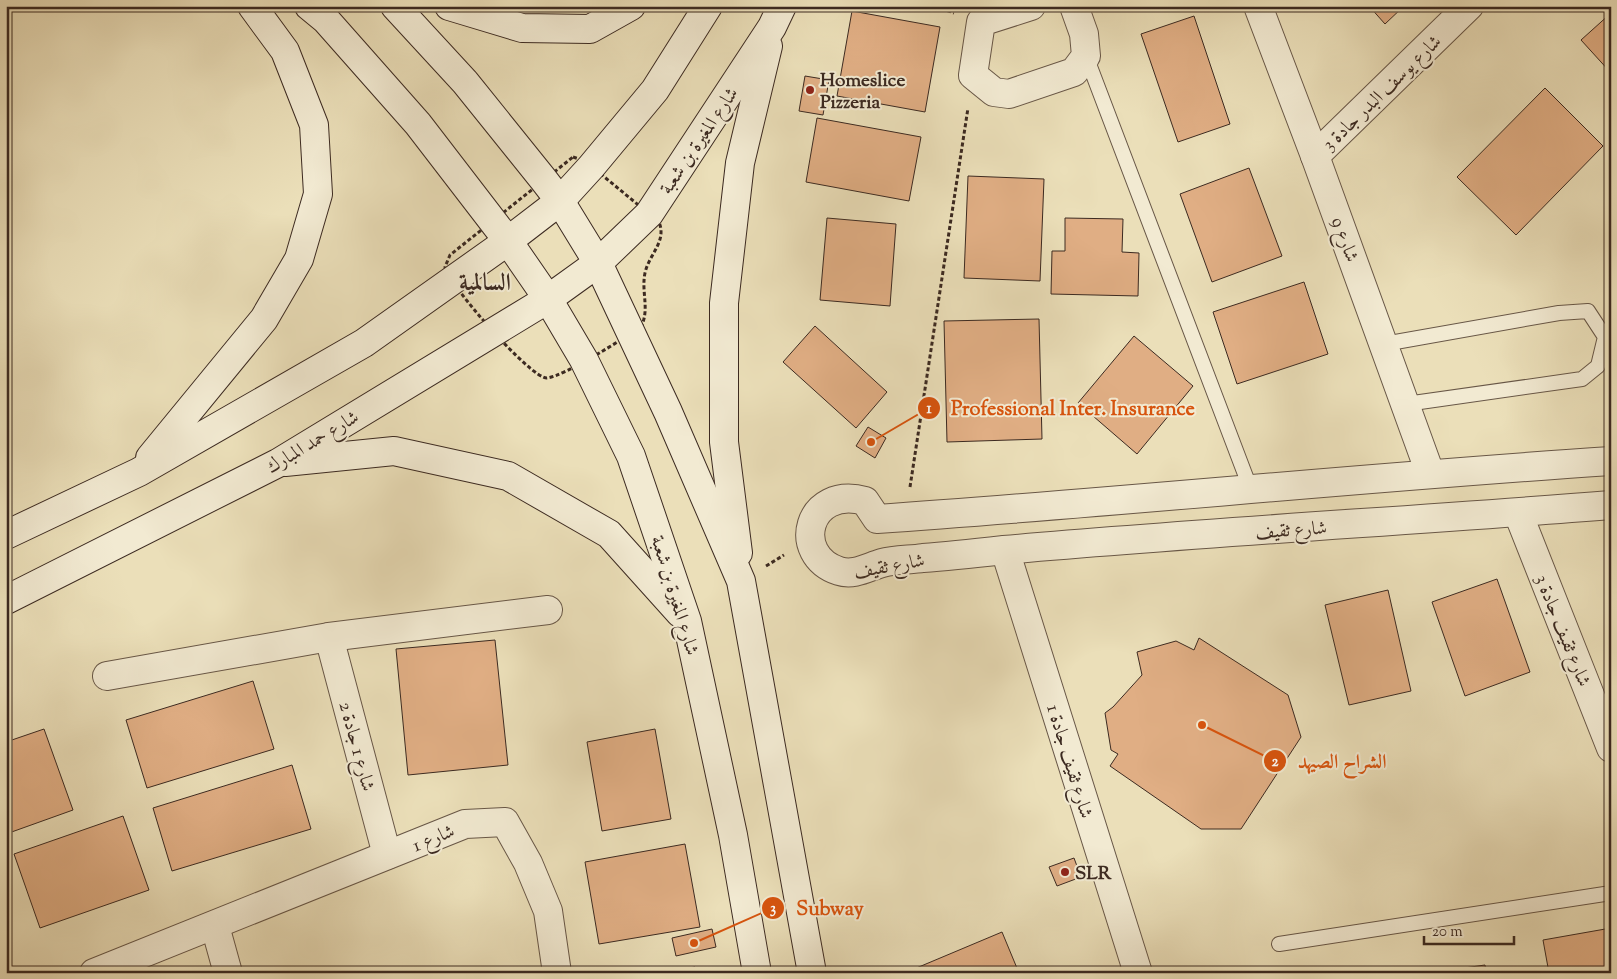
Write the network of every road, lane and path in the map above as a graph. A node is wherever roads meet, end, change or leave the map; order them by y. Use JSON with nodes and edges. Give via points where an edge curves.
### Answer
{"nodes":[{"id":1,"x":252,"y":6,"type":"edge"},
{"id":2,"x":308,"y":6,"type":"edge"},
{"id":3,"x":395,"y":6,"type":"edge"},
{"id":4,"x":449,"y":6,"type":"edge"},
{"id":5,"x":631,"y":6,"type":"edge"},
{"id":6,"x":708,"y":6,"type":"edge"},
{"id":7,"x":1031,"y":6,"type":"edge"},
{"id":8,"x":1074,"y":6,"type":"edge"},
{"id":9,"x":1258,"y":6,"type":"edge"},
{"id":10,"x":1469,"y":6,"type":"edge"},
{"id":11,"x":777,"y":17,"type":"edge"},
{"id":12,"x":1086,"y":56,"type":"junction"},
{"id":13,"x":973,"y":75,"type":"junction"},
{"id":14,"x":1316,"y":156,"type":"junction"},
{"id":15,"x":560,"y":202,"type":"junction"},
{"id":16,"x":508,"y":241,"type":"junction"},
{"id":17,"x":598,"y":263,"type":"junction"},
{"id":18,"x":548,"y":299,"type":"junction"},
{"id":19,"x":1384,"y":344,"type":"junction"},
{"id":20,"x":1406,"y":404,"type":"junction"},
{"id":21,"x":1611,"y":461,"type":"edge"},
{"id":22,"x":278,"y":463,"type":"junction"},
{"id":23,"x":139,"y":472,"type":"junction"},
{"id":24,"x":1430,"y":473,"type":"junction"},
{"id":25,"x":1251,"y":490,"type":"junction"},
{"id":26,"x":1611,"y":505,"type":"edge"},
{"id":27,"x":1518,"y":512,"type":"junction"},
{"id":28,"x":905,"y":517,"type":"junction"},
{"id":29,"x":6,"y":536,"type":"edge"},
{"id":30,"x":810,"y":539,"type":"junction"},
{"id":31,"x":1005,"y":550,"type":"junction"},
{"id":32,"x":741,"y":582,"type":"junction"},
{"id":33,"x":6,"y":600,"type":"edge"},
{"id":34,"x":548,"y":610,"type":"dead end"},
{"id":35,"x":687,"y":621,"type":"junction"},
{"id":36,"x":329,"y":637,"type":"junction"},
{"id":37,"x":107,"y":676,"type":"dead end"},
{"id":38,"x":1611,"y":748,"type":"edge"},
{"id":39,"x":387,"y":855,"type":"junction"},
{"id":40,"x":1611,"y":893,"type":"edge"},
{"id":41,"x":215,"y":926,"type":"junction"},
{"id":42,"x":1278,"y":944,"type":"dead end"},
{"id":43,"x":94,"y":973,"type":"edge"},
{"id":44,"x":228,"y":973,"type":"edge"},
{"id":45,"x":557,"y":973,"type":"edge"},
{"id":46,"x":757,"y":973,"type":"edge"},
{"id":47,"x":812,"y":973,"type":"edge"},
{"id":48,"x":1138,"y":973,"type":"edge"}],
"edges":[{"from":1,"to":23,"type":"main road","via":[[285,51],[314,125],[318,194],[298,259],[264,319]]},
{"from":2,"to":16,"type":"main road","via":[[326,20],[418,124]]},
{"from":3,"to":15,"type":"main road","via":[[465,82]]},
{"from":4,"to":5,"type":"main road","via":[[522,28],[590,29]]},
{"from":6,"to":15,"type":"main road","via":[[655,90]]},
{"from":7,"to":13,"type":"main road","via":[[981,22]]},
{"from":8,"to":12,"type":"main road","via":[[1084,34]]},
{"from":9,"to":14,"type":"main road","name":"شارع 9"},
{"from":10,"to":14,"type":"main road","name":"شارع يوسف البدر جادة 3"},
{"from":11,"to":17,"type":"main road","name":"شارع المغيرة بن شعبة","via":[[649,214]]},
{"from":11,"to":32,"type":"main road","via":[[740,164],[724,303],[724,442]]},
{"from":12,"to":13,"type":"main road","via":[[1074,72],[1009,94],[994,92]]},
{"from":12,"to":25,"type":"lane"},
{"from":13,"to":28,"type":"path"},
{"from":14,"to":19,"type":"main road","name":"شارع 9"},
{"from":15,"to":16,"type":"main road"},
{"from":15,"to":17,"type":"main road"},
{"from":16,"to":18,"type":"main road"},
{"from":16,"to":23,"type":"main road","via":[[364,343]]},
{"from":17,"to":18,"type":"main road","name":"شارع المغيرة بن شعبة"},
{"from":17,"to":32,"type":"main road","via":[[668,412]]},
{"from":18,"to":22,"type":"main road","name":"شارع حمد المبارك"},
{"from":18,"to":35,"type":"main road","name":"شارع المغيرة بن شعبة","via":[[584,360],[632,456]]},
{"from":19,"to":20,"type":"main road","name":"شارع 9"},
{"from":19,"to":20,"type":"lane","via":[[1559,313],[1588,311],[1605,337],[1598,366],[1582,379]]},
{"from":20,"to":24,"type":"main road","name":"شارع 9"},
{"from":21,"to":24,"type":"main road"},
{"from":22,"to":33,"type":"main road","name":"شارع حمد المبارك"},
{"from":22,"to":35,"type":"main road","via":[[394,451],[508,476],[609,534]]},
{"from":23,"to":29,"type":"main road"},
{"from":24,"to":25,"type":"main road"},
{"from":25,"to":28,"type":"main road"},
{"from":26,"to":27,"type":"main road","name":"شارع ثقيف"},
{"from":27,"to":31,"type":"main road","name":"شارع ثقيف"},
{"from":27,"to":38,"type":"main road","name":"شارع ثقيف جادة 3"},
{"from":28,"to":30,"type":"main road","via":[[877,519],[865,501],[850,497],[834,500],[820,509],[812,522]]},
{"from":30,"to":31,"type":"main road","name":"شارع ثقيف","via":[[826,566],[842,572],[858,572],[885,562]]},
{"from":30,"to":32,"type":"path"},
{"from":31,"to":48,"type":"main road","name":"شارع ثقيف جادة 1"},
{"from":32,"to":47,"type":"main road"},
{"from":34,"to":36,"type":"main road"},
{"from":35,"to":46,"type":"main road","name":"شارع المغيرة بن شعبة","via":[[733,835]]},
{"from":36,"to":37,"type":"main road"},
{"from":36,"to":39,"type":"main road","name":"شارع 1 جادة 2"},
{"from":39,"to":41,"type":"main road","name":"شارع 1"},
{"from":39,"to":45,"type":"main road","name":"شارع 1","via":[[465,824],[505,822],[528,863],[548,911]]},
{"from":40,"to":42,"type":"lane"},
{"from":41,"to":43,"type":"main road","name":"شارع 1"},
{"from":41,"to":44,"type":"main road"}]}
